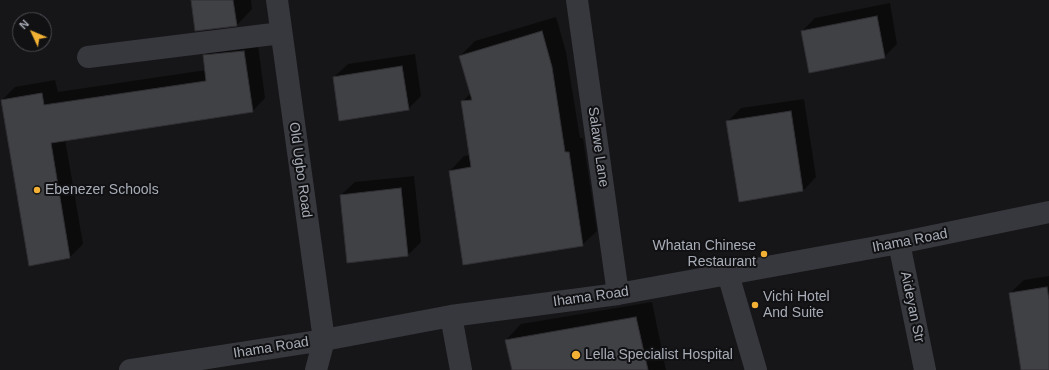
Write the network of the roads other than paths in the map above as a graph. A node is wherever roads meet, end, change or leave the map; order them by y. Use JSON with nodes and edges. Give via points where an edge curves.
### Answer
{"nodes":[{"id":1,"x":276,"y":0,"type":"edge"},
{"id":2,"x":577,"y":0,"type":"edge"},
{"id":3,"x":281,"y":33,"type":"junction"},
{"id":4,"x":88,"y":57,"type":"dead end"},
{"id":5,"x":1049,"y":212,"type":"edge"},
{"id":6,"x":899,"y":243,"type":"junction"},
{"id":7,"x":728,"y":274,"type":"junction"},
{"id":8,"x":618,"y":294,"type":"junction"},
{"id":9,"x":451,"y":316,"type":"junction"},
{"id":10,"x":324,"y":340,"type":"junction"},
{"id":11,"x":130,"y":370,"type":"edge"},
{"id":12,"x":316,"y":370,"type":"edge"},
{"id":13,"x":461,"y":370,"type":"edge"},
{"id":14,"x":756,"y":370,"type":"edge"},
{"id":15,"x":925,"y":370,"type":"edge"}],
"edges":[{"from":1,"to":3,"type":"street","name":"Old Ugbo Road"},
{"from":2,"to":8,"type":"street","name":"Salawe Lane"},
{"from":3,"to":4,"type":"street"},
{"from":3,"to":10,"type":"street","name":"Old Ugbo Road"},
{"from":5,"to":6,"type":"street","name":"Ihama Road"},
{"from":6,"to":7,"type":"street","name":"Ihama Road"},
{"from":6,"to":15,"type":"street","name":"Aideyan Str"},
{"from":7,"to":8,"type":"street","name":"Ihama Road"},
{"from":7,"to":14,"type":"street"},
{"from":8,"to":9,"type":"street","name":"Ihama Road"},
{"from":9,"to":10,"type":"street","name":"Ihama Road"},
{"from":9,"to":13,"type":"street"},
{"from":10,"to":11,"type":"street","name":"Ihama Road"},
{"from":10,"to":12,"type":"street"}]}
